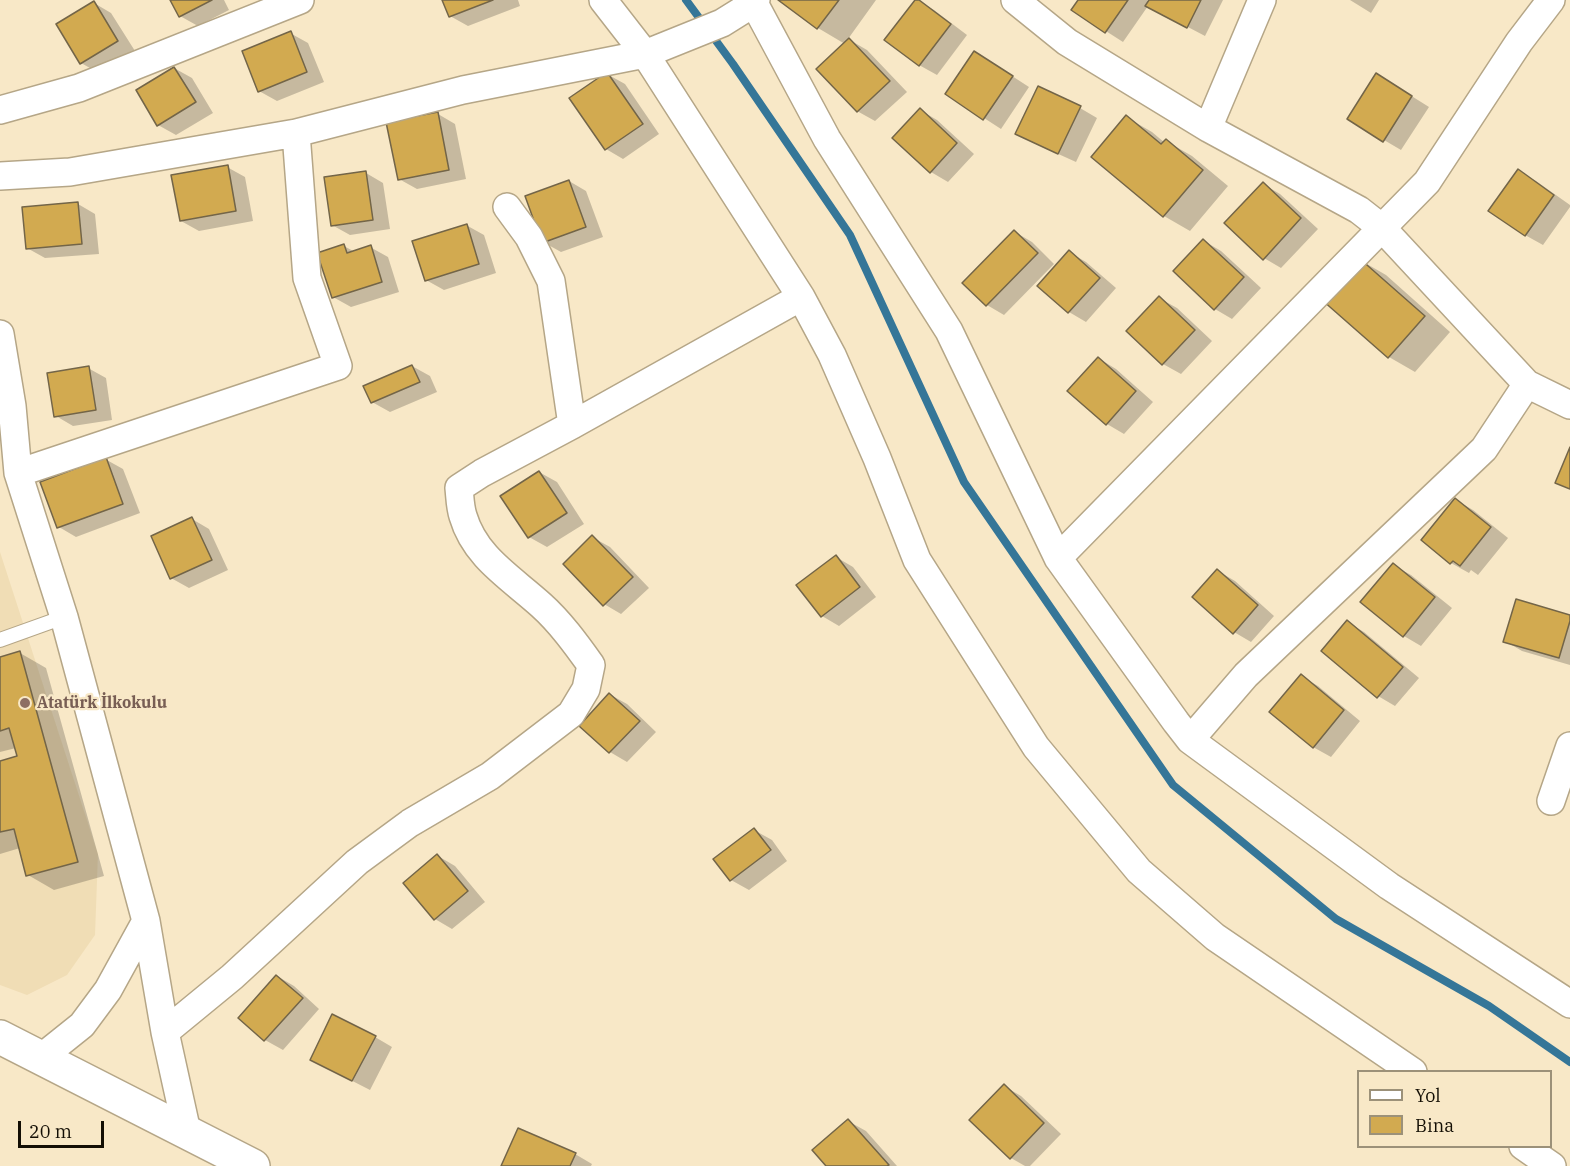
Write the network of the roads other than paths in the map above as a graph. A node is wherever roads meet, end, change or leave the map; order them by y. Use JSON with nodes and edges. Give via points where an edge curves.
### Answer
{"nodes":[{"id":1,"x":300,"y":0,"type":"edge"},
{"id":2,"x":603,"y":0,"type":"edge"},
{"id":3,"x":1015,"y":0,"type":"edge"},
{"id":4,"x":1262,"y":0,"type":"edge"},
{"id":5,"x":1551,"y":0,"type":"edge"},
{"id":6,"x":753,"y":1,"type":"edge"},
{"id":7,"x":654,"y":49,"type":"junction"},
{"id":8,"x":0,"y":110,"type":"edge"},
{"id":9,"x":1208,"y":128,"type":"junction"},
{"id":10,"x":296,"y":133,"type":"junction"},
{"id":11,"x":0,"y":176,"type":"edge"},
{"id":12,"x":507,"y":207,"type":"dead end"},
{"id":13,"x":1382,"y":228,"type":"junction"},
{"id":14,"x":801,"y":297,"type":"junction"},
{"id":15,"x":0,"y":334,"type":"edge"},
{"id":16,"x":1527,"y":384,"type":"junction"},
{"id":17,"x":1570,"y":405,"type":"edge"},
{"id":18,"x":572,"y":425,"type":"junction"},
{"id":19,"x":18,"y":473,"type":"junction"},
{"id":20,"x":1058,"y":558,"type":"junction"},
{"id":21,"x":64,"y":617,"type":"junction"},
{"id":22,"x":0,"y":640,"type":"edge"},
{"id":23,"x":1190,"y":740,"type":"junction"},
{"id":24,"x":1570,"y":746,"type":"edge"},
{"id":25,"x":1551,"y":801,"type":"dead end"},
{"id":26,"x":146,"y":921,"type":"junction"},
{"id":27,"x":1570,"y":1004,"type":"edge"},
{"id":28,"x":165,"y":1032,"type":"junction"},
{"id":29,"x":0,"y":1037,"type":"edge"},
{"id":30,"x":42,"y":1057,"type":"junction"},
{"id":31,"x":1412,"y":1070,"type":"edge"},
{"id":32,"x":187,"y":1132,"type":"junction"},
{"id":33,"x":1526,"y":1148,"type":"edge"},
{"id":34,"x":253,"y":1166,"type":"edge"},
{"id":35,"x":1552,"y":1166,"type":"edge"}],
"edges":[{"from":1,"to":8,"type":"street","via":[[79,88]]},
{"from":2,"to":7,"type":"street"},
{"from":3,"to":9,"type":"street","via":[[1067,42]]},
{"from":4,"to":9,"type":"street"},
{"from":5,"to":13,"type":"street","via":[[1427,182]]},
{"from":6,"to":7,"type":"street","via":[[722,23]]},
{"from":6,"to":20,"type":"street","via":[[827,139],[949,331]]},
{"from":7,"to":10,"type":"street","via":[[463,90]]},
{"from":7,"to":14,"type":"street"},
{"from":9,"to":13,"type":"street","via":[[1359,210]]},
{"from":10,"to":11,"type":"street","via":[[70,172]]},
{"from":10,"to":19,"type":"street","via":[[307,278],[338,366]]},
{"from":12,"to":18,"type":"street","via":[[529,237],[551,281]]},
{"from":13,"to":16,"type":"street"},
{"from":13,"to":20,"type":"street"},
{"from":14,"to":18,"type":"street"},
{"from":14,"to":31,"type":"street","via":[[832,355],[917,560],[1036,747],[1139,872],[1215,937]]},
{"from":15,"to":19,"type":"street"},
{"from":16,"to":17,"type":"street"},
{"from":16,"to":23,"type":"street","via":[[1484,449],[1246,675]]},
{"from":18,"to":28,"type":"street","via":[[459,488],[462,515],[477,547],[542,605],[591,665],[586,689],[571,714],[490,776],[410,823],[357,862],[232,977]]},
{"from":19,"to":21,"type":"street"},
{"from":20,"to":23,"type":"street"},
{"from":21,"to":22,"type":"lane"},
{"from":21,"to":26,"type":"street"},
{"from":23,"to":27,"type":"street","via":[[1389,886]]},
{"from":24,"to":25,"type":"street"},
{"from":26,"to":28,"type":"street"},
{"from":26,"to":30,"type":"street","via":[[102,999],[82,1025]]},
{"from":28,"to":32,"type":"street"},
{"from":29,"to":30,"type":"street"},
{"from":30,"to":32,"type":"street"},
{"from":32,"to":34,"type":"street"},
{"from":33,"to":35,"type":"street"}]}
